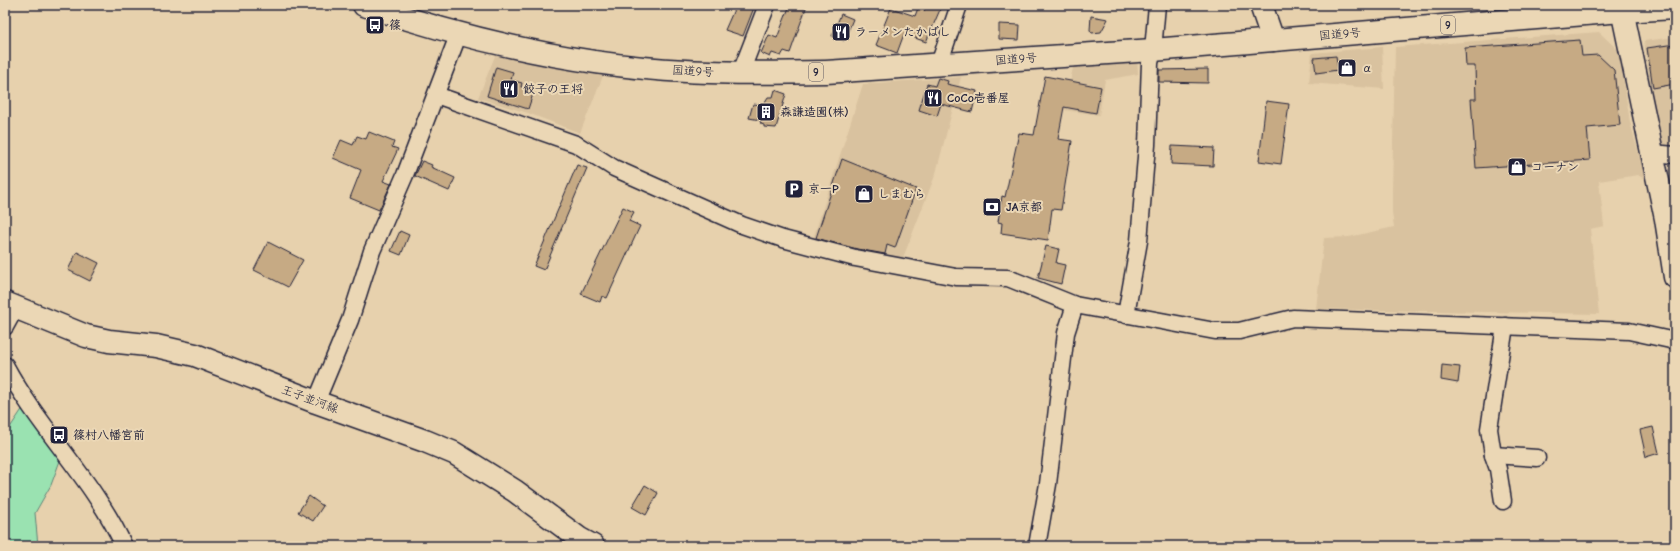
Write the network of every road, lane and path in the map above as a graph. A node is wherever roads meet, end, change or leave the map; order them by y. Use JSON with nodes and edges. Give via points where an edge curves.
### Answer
{"nodes":[{"id":1,"x":364,"y":5,"type":"edge"},
{"id":2,"x":767,"y":5,"type":"edge"},
{"id":3,"x":959,"y":5,"type":"edge"},
{"id":4,"x":1157,"y":5,"type":"edge"},
{"id":5,"x":1261,"y":5,"type":"edge"},
{"id":6,"x":1276,"y":5,"type":"edge"},
{"id":7,"x":1622,"y":8,"type":"edge"},
{"id":8,"x":1675,"y":8,"type":"edge"},
{"id":9,"x":459,"y":33,"type":"junction"},
{"id":10,"x":1273,"y":40,"type":"junction"},
{"id":11,"x":1153,"y":50,"type":"junction"},
{"id":12,"x":939,"y":64,"type":"junction"},
{"id":13,"x":742,"y":72,"type":"junction"},
{"id":14,"x":436,"y":95,"type":"junction"},
{"id":15,"x":1652,"y":153,"type":"junction"},
{"id":16,"x":1675,"y":155,"type":"edge"},
{"id":17,"x":1675,"y":277,"type":"edge"},
{"id":18,"x":11,"y":305,"type":"edge"},
{"id":19,"x":1075,"y":305,"type":"junction"},
{"id":20,"x":1126,"y":315,"type":"junction"},
{"id":21,"x":1505,"y":326,"type":"junction"},
{"id":22,"x":5,"y":327,"type":"edge"},
{"id":23,"x":1675,"y":341,"type":"edge"},
{"id":24,"x":5,"y":365,"type":"edge"},
{"id":25,"x":316,"y":402,"type":"junction"},
{"id":26,"x":1493,"y":455,"type":"junction"},
{"id":27,"x":1537,"y":458,"type":"dead end"},
{"id":28,"x":1503,"y":501,"type":"dead end"},
{"id":29,"x":124,"y":546,"type":"edge"},
{"id":30,"x":593,"y":546,"type":"edge"},
{"id":31,"x":1037,"y":546,"type":"edge"}],
"edges":[{"from":1,"to":9,"type":"main road","name":"国道9号","number":"9"},
{"from":2,"to":13,"type":"street"},
{"from":3,"to":12,"type":"street"},
{"from":4,"to":11,"type":"street"},
{"from":5,"to":10,"type":"main road"},
{"from":6,"to":10,"type":"main road"},
{"from":7,"to":8,"type":"main road","name":"国道9号","number":"9"},
{"from":7,"to":10,"type":"main road","name":"国道9号","number":"9"},
{"from":7,"to":15,"type":"main road"},
{"from":9,"to":13,"type":"main road","name":"国道9号","number":"9","via":[[550,55],[615,64],[685,71]]},
{"from":9,"to":14,"type":"street"},
{"from":10,"to":11,"type":"main road","name":"国道9号","number":"9"},
{"from":11,"to":12,"type":"main road","name":"国道9号","number":"9"},
{"from":11,"to":20,"type":"street","via":[[1150,62],[1147,145],[1138,241]]},
{"from":12,"to":13,"type":"main road","name":"国道9号","number":"9","via":[[826,72]]},
{"from":14,"to":19,"type":"street","via":[[576,144],[614,168],[742,225],[855,258],[956,277],[1008,278]]},
{"from":14,"to":25,"type":"street","via":[[372,251],[350,320]]},
{"from":15,"to":16,"type":"street"},
{"from":15,"to":17,"type":"main road"},
{"from":18,"to":22,"type":"street"},
{"from":18,"to":25,"type":"main road","name":"王子並河線","via":[[86,336],[156,346],[195,356]]},
{"from":19,"to":20,"type":"street"},
{"from":19,"to":31,"type":"street","via":[[1066,333],[1048,484]]},
{"from":20,"to":21,"type":"street","via":[[1215,331],[1239,331],[1293,318]]},
{"from":21,"to":23,"type":"street","via":[[1629,331]]},
{"from":21,"to":26,"type":"street","via":[[1488,429]]},
{"from":24,"to":29,"type":"street","via":[[97,498]]},
{"from":25,"to":30,"type":"main road","name":"王子並河線","via":[[454,453],[515,491]]},
{"from":26,"to":27,"type":"street"},
{"from":26,"to":28,"type":"street"}]}
